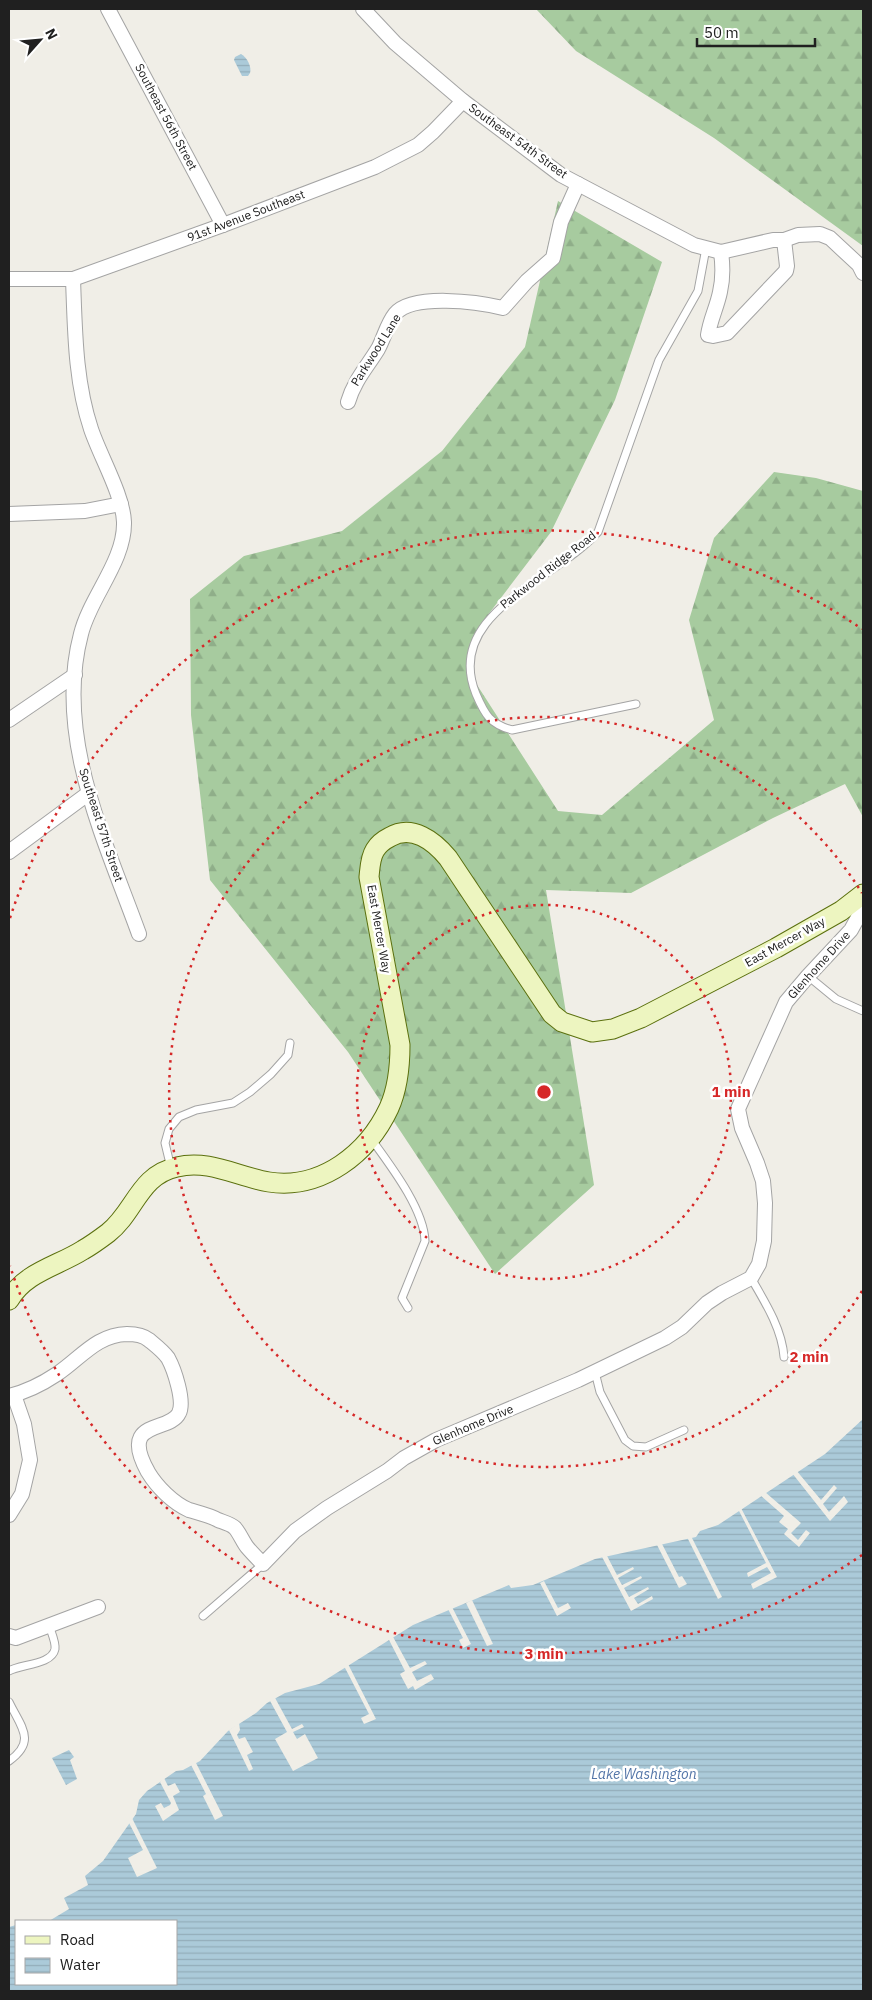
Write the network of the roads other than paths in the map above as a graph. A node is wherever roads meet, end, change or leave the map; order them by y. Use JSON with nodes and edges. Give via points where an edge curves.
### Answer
{"nodes":[{"id":1,"x":108,"y":9,"type":"edge"},
{"id":2,"x":363,"y":9,"type":"edge"},
{"id":3,"x":463,"y":100,"type":"junction"},
{"id":4,"x":578,"y":184,"type":"junction"},
{"id":5,"x":223,"y":225,"type":"junction"},
{"id":6,"x":784,"y":240,"type":"junction"},
{"id":7,"x":706,"y":248,"type":"junction"},
{"id":8,"x":722,"y":252,"type":"junction"},
{"id":9,"x":863,"y":274,"type":"edge"},
{"id":10,"x":9,"y":279,"type":"edge"},
{"id":11,"x":73,"y":279,"type":"junction"},
{"id":12,"x":348,"y":402,"type":"dead end"},
{"id":13,"x":121,"y":504,"type":"junction"},
{"id":14,"x":9,"y":514,"type":"edge"},
{"id":15,"x":75,"y":675,"type":"junction"},
{"id":16,"x":636,"y":704,"type":"dead end"},
{"id":17,"x":9,"y":720,"type":"edge"},
{"id":18,"x":89,"y":793,"type":"junction"},
{"id":19,"x":9,"y":852,"type":"edge"},
{"id":20,"x":863,"y":894,"type":"edge"},
{"id":21,"x":863,"y":908,"type":"edge"},
{"id":22,"x":139,"y":934,"type":"dead end"},
{"id":23,"x":808,"y":976,"type":"junction"},
{"id":24,"x":863,"y":1011,"type":"edge"},
{"id":25,"x":290,"y":1043,"type":"dead end"},
{"id":26,"x":370,"y":1137,"type":"junction"},
{"id":27,"x":172,"y":1168,"type":"junction"},
{"id":28,"x":750,"y":1278,"type":"junction"},
{"id":29,"x":9,"y":1300,"type":"edge"},
{"id":30,"x":408,"y":1308,"type":"dead end"},
{"id":31,"x":784,"y":1357,"type":"dead end"},
{"id":32,"x":595,"y":1372,"type":"junction"},
{"id":33,"x":11,"y":1396,"type":"edge"},
{"id":34,"x":684,"y":1430,"type":"dead end"},
{"id":35,"x":9,"y":1515,"type":"edge"},
{"id":36,"x":263,"y":1564,"type":"junction"},
{"id":37,"x":98,"y":1607,"type":"dead end"},
{"id":38,"x":203,"y":1616,"type":"dead end"},
{"id":39,"x":49,"y":1625,"type":"junction"},
{"id":40,"x":9,"y":1636,"type":"edge"},
{"id":41,"x":9,"y":1671,"type":"edge"},
{"id":42,"x":9,"y":1702,"type":"edge"},
{"id":43,"x":9,"y":1761,"type":"edge"}],
"edges":[{"from":1,"to":5,"type":"street","name":"Southeast 56th Street"},
{"from":2,"to":3,"type":"street","name":"Southeast 54th Street","via":[[395,43]]},
{"from":3,"to":4,"type":"street","name":"Southeast 54th Street","via":[[561,175]]},
{"from":3,"to":5,"type":"street","name":"91st Avenue Southeast","via":[[433,132],[401,154]]},
{"from":4,"to":7,"type":"street","name":"Southeast 54th Street","via":[[694,245]]},
{"from":4,"to":12,"type":"street","name":"Parkwood Lane","via":[[561,222],[553,258],[503,308],[485,303],[457,302],[406,306],[396,313],[353,387]]},
{"from":5,"to":11,"type":"street","name":"91st Avenue Southeast"},
{"from":6,"to":8,"type":"street","name":"Southeast 54th Street"},
{"from":6,"to":8,"type":"street","via":[[786,271],[727,333],[713,336],[708,334],[720,293]]},
{"from":6,"to":9,"type":"street","name":"Southeast 54th Street","via":[[809,234],[830,238],[859,265]]},
{"from":7,"to":8,"type":"street","name":"Southeast 54th Street"},
{"from":7,"to":16,"type":"lane","name":"Parkwood Ridge Road","via":[[698,291],[659,360],[598,532],[483,624],[470,654],[472,684],[489,719],[498,726],[512,730]]},
{"from":10,"to":11,"type":"street","name":"91st Avenue Southeast"},
{"from":11,"to":13,"type":"street","name":"Southeast 57th Street","via":[[81,392],[91,429]]},
{"from":13,"to":14,"type":"street","via":[[85,510]]},
{"from":13,"to":15,"type":"street","name":"Southeast 57th Street","via":[[124,522],[120,544],[80,635]]},
{"from":15,"to":17,"type":"street"},
{"from":15,"to":18,"type":"street","name":"Southeast 57th Street","via":[[75,716],[82,770]]},
{"from":18,"to":19,"type":"street"},
{"from":18,"to":22,"type":"street","name":"Southeast 57th Street"},
{"from":20,"to":26,"type":"street","name":"East Mercer Way","via":[[841,911],[776,948],[641,1018],[613,1029],[592,1032],[562,1022],[552,1014],[438,846],[415,834],[396,834],[375,850],[370,877],[400,1045],[400,1066],[389,1108]]},
{"from":21,"to":23,"type":"street","name":"Glenhome Drive","via":[[852,930]]},
{"from":23,"to":24,"type":"lane","via":[[836,999]]},
{"from":23,"to":28,"type":"street","name":"Glenhome Drive","via":[[786,1002],[738,1109],[760,1172],[764,1203],[764,1241],[759,1264]]},
{"from":25,"to":27,"type":"lane","via":[[288,1055],[250,1092],[233,1103],[196,1110],[180,1117],[169,1129],[165,1143]]},
{"from":26,"to":27,"type":"street","name":"East Mercer Way","via":[[345,1164],[304,1181],[270,1182],[196,1165]]},
{"from":26,"to":30,"type":"lane","via":[[397,1175],[422,1220],[425,1232],[425,1241],[402,1298]]},
{"from":27,"to":29,"type":"street","name":"East Mercer Way","via":[[162,1171],[146,1184],[110,1231],[82,1251],[38,1272]]},
{"from":28,"to":31,"type":"lane","via":[[781,1338]]},
{"from":28,"to":32,"type":"street","name":"Glenhome Drive","via":[[707,1303],[665,1338]]},
{"from":32,"to":34,"type":"lane","via":[[600,1392],[612,1416],[625,1440],[633,1446],[646,1447]]},
{"from":32,"to":36,"type":"street","name":"Glenhome Drive","via":[[436,1440],[404,1458],[296,1531]]},
{"from":33,"to":35,"type":"street","via":[[24,1424],[30,1460],[22,1494]]},
{"from":33,"to":36,"type":"street","via":[[41,1384],[96,1342],[114,1334],[144,1337],[167,1357],[180,1399],[180,1412],[173,1420],[146,1430],[141,1437],[142,1457],[148,1472],[173,1500],[234,1528]]},
{"from":36,"to":38,"type":"lane"},
{"from":37,"to":39,"type":"street"},
{"from":39,"to":40,"type":"street","via":[[16,1638]]},
{"from":39,"to":41,"type":"lane","via":[[55,1645],[52,1655],[38,1663]]},
{"from":42,"to":43,"type":"lane","via":[[25,1736],[17,1755]]}]}
